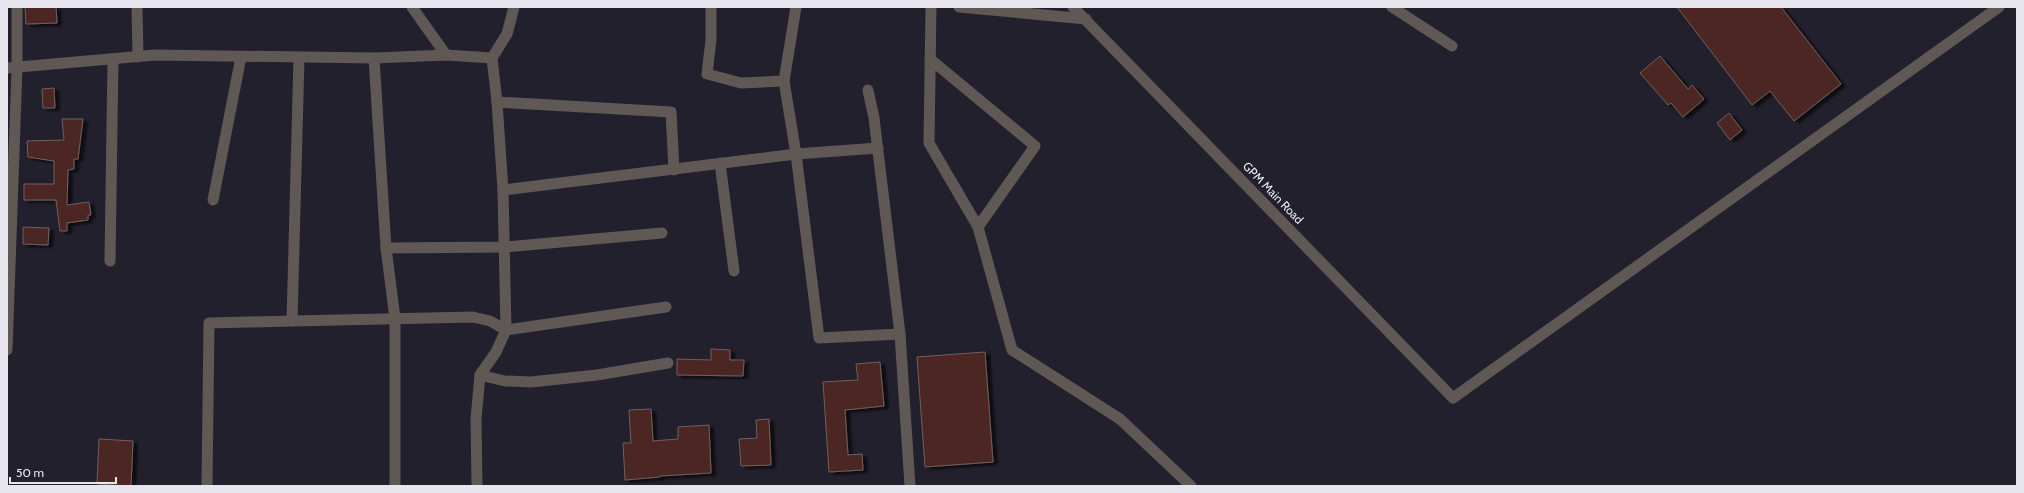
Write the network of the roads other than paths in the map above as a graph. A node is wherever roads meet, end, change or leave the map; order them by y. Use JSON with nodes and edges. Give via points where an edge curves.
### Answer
{"nodes":[{"id":1,"x":17,"y":7,"type":"edge"},
{"id":2,"x":137,"y":7,"type":"edge"},
{"id":3,"x":412,"y":7,"type":"edge"},
{"id":4,"x":514,"y":7,"type":"edge"},
{"id":5,"x":711,"y":7,"type":"edge"},
{"id":6,"x":796,"y":7,"type":"edge"},
{"id":7,"x":931,"y":7,"type":"edge"},
{"id":8,"x":959,"y":7,"type":"edge"},
{"id":9,"x":1073,"y":7,"type":"edge"},
{"id":10,"x":1392,"y":7,"type":"edge"},
{"id":11,"x":1999,"y":7,"type":"edge"},
{"id":12,"x":1086,"y":19,"type":"junction"},
{"id":13,"x":1452,"y":46,"type":"dead end"},
{"id":14,"x":446,"y":55,"type":"junction"},
{"id":15,"x":240,"y":56,"type":"junction"},
{"id":16,"x":138,"y":57,"type":"junction"},
{"id":17,"x":299,"y":58,"type":"junction"},
{"id":18,"x":374,"y":58,"type":"junction"},
{"id":19,"x":492,"y":58,"type":"junction"},
{"id":20,"x":113,"y":59,"type":"junction"},
{"id":21,"x":930,"y":59,"type":"junction"},
{"id":22,"x":12,"y":68,"type":"edge"},
{"id":23,"x":784,"y":81,"type":"junction"},
{"id":24,"x":868,"y":90,"type":"dead end"},
{"id":25,"x":497,"y":102,"type":"junction"},
{"id":26,"x":878,"y":148,"type":"junction"},
{"id":27,"x":796,"y":154,"type":"junction"},
{"id":28,"x":720,"y":163,"type":"junction"},
{"id":29,"x":674,"y":170,"type":"junction"},
{"id":30,"x":503,"y":190,"type":"junction"},
{"id":31,"x":213,"y":200,"type":"dead end"},
{"id":32,"x":978,"y":227,"type":"junction"},
{"id":33,"x":662,"y":233,"type":"dead end"},
{"id":34,"x":505,"y":247,"type":"junction"},
{"id":35,"x":386,"y":248,"type":"junction"},
{"id":36,"x":110,"y":261,"type":"dead end"},
{"id":37,"x":734,"y":271,"type":"dead end"},
{"id":38,"x":666,"y":307,"type":"dead end"},
{"id":39,"x":395,"y":318,"type":"junction"},
{"id":40,"x":292,"y":321,"type":"junction"},
{"id":41,"x":506,"y":330,"type":"junction"},
{"id":42,"x":900,"y":334,"type":"junction"},
{"id":43,"x":7,"y":350,"type":"edge"},
{"id":44,"x":668,"y":363,"type":"dead end"},
{"id":45,"x":480,"y":375,"type":"junction"},
{"id":46,"x":207,"y":486,"type":"edge"},
{"id":47,"x":395,"y":486,"type":"edge"},
{"id":48,"x":477,"y":486,"type":"edge"},
{"id":49,"x":910,"y":486,"type":"edge"},
{"id":50,"x":1191,"y":486,"type":"edge"}],
"edges":[{"from":1,"to":22,"type":"street"},
{"from":2,"to":16,"type":"street"},
{"from":3,"to":14,"type":"street"},
{"from":4,"to":19,"type":"street","via":[[507,34]]},
{"from":5,"to":23,"type":"street","via":[[707,74],[741,83]]},
{"from":6,"to":23,"type":"street"},
{"from":7,"to":21,"type":"street"},
{"from":8,"to":12,"type":"street"},
{"from":9,"to":12,"type":"street","name":"GPM Main Road"},
{"from":10,"to":13,"type":"street"},
{"from":11,"to":12,"type":"street","name":"GPM Main Road","via":[[1453,398]]},
{"from":14,"to":18,"type":"street"},
{"from":14,"to":19,"type":"street"},
{"from":15,"to":16,"type":"street"},
{"from":15,"to":17,"type":"street"},
{"from":15,"to":31,"type":"street"},
{"from":16,"to":20,"type":"street"},
{"from":17,"to":18,"type":"street"},
{"from":17,"to":40,"type":"street"},
{"from":18,"to":35,"type":"street"},
{"from":19,"to":25,"type":"street"},
{"from":20,"to":22,"type":"street"},
{"from":20,"to":36,"type":"street"},
{"from":21,"to":32,"type":"street","via":[[929,143]]},
{"from":21,"to":32,"type":"street","via":[[1035,146]]},
{"from":22,"to":43,"type":"street"},
{"from":23,"to":27,"type":"street"},
{"from":24,"to":26,"type":"street"},
{"from":25,"to":29,"type":"street","via":[[671,112]]},
{"from":25,"to":30,"type":"street"},
{"from":26,"to":27,"type":"street"},
{"from":26,"to":42,"type":"street"},
{"from":27,"to":28,"type":"street"},
{"from":27,"to":42,"type":"street","via":[[819,338]]},
{"from":28,"to":29,"type":"street"},
{"from":28,"to":37,"type":"street"},
{"from":29,"to":30,"type":"street"},
{"from":30,"to":34,"type":"street"},
{"from":32,"to":50,"type":"street","via":[[1012,350],[1120,419]]},
{"from":33,"to":34,"type":"street"},
{"from":34,"to":35,"type":"street"},
{"from":34,"to":41,"type":"street"},
{"from":35,"to":39,"type":"street"},
{"from":38,"to":41,"type":"street"},
{"from":39,"to":40,"type":"street"},
{"from":39,"to":41,"type":"street","via":[[473,317],[490,321]]},
{"from":39,"to":47,"type":"street"},
{"from":40,"to":46,"type":"street","via":[[209,322]]},
{"from":41,"to":45,"type":"street","via":[[496,352]]},
{"from":42,"to":49,"type":"street"},
{"from":44,"to":45,"type":"street","via":[[597,375],[531,382],[505,381]]},
{"from":45,"to":48,"type":"street","via":[[476,420]]}]}
